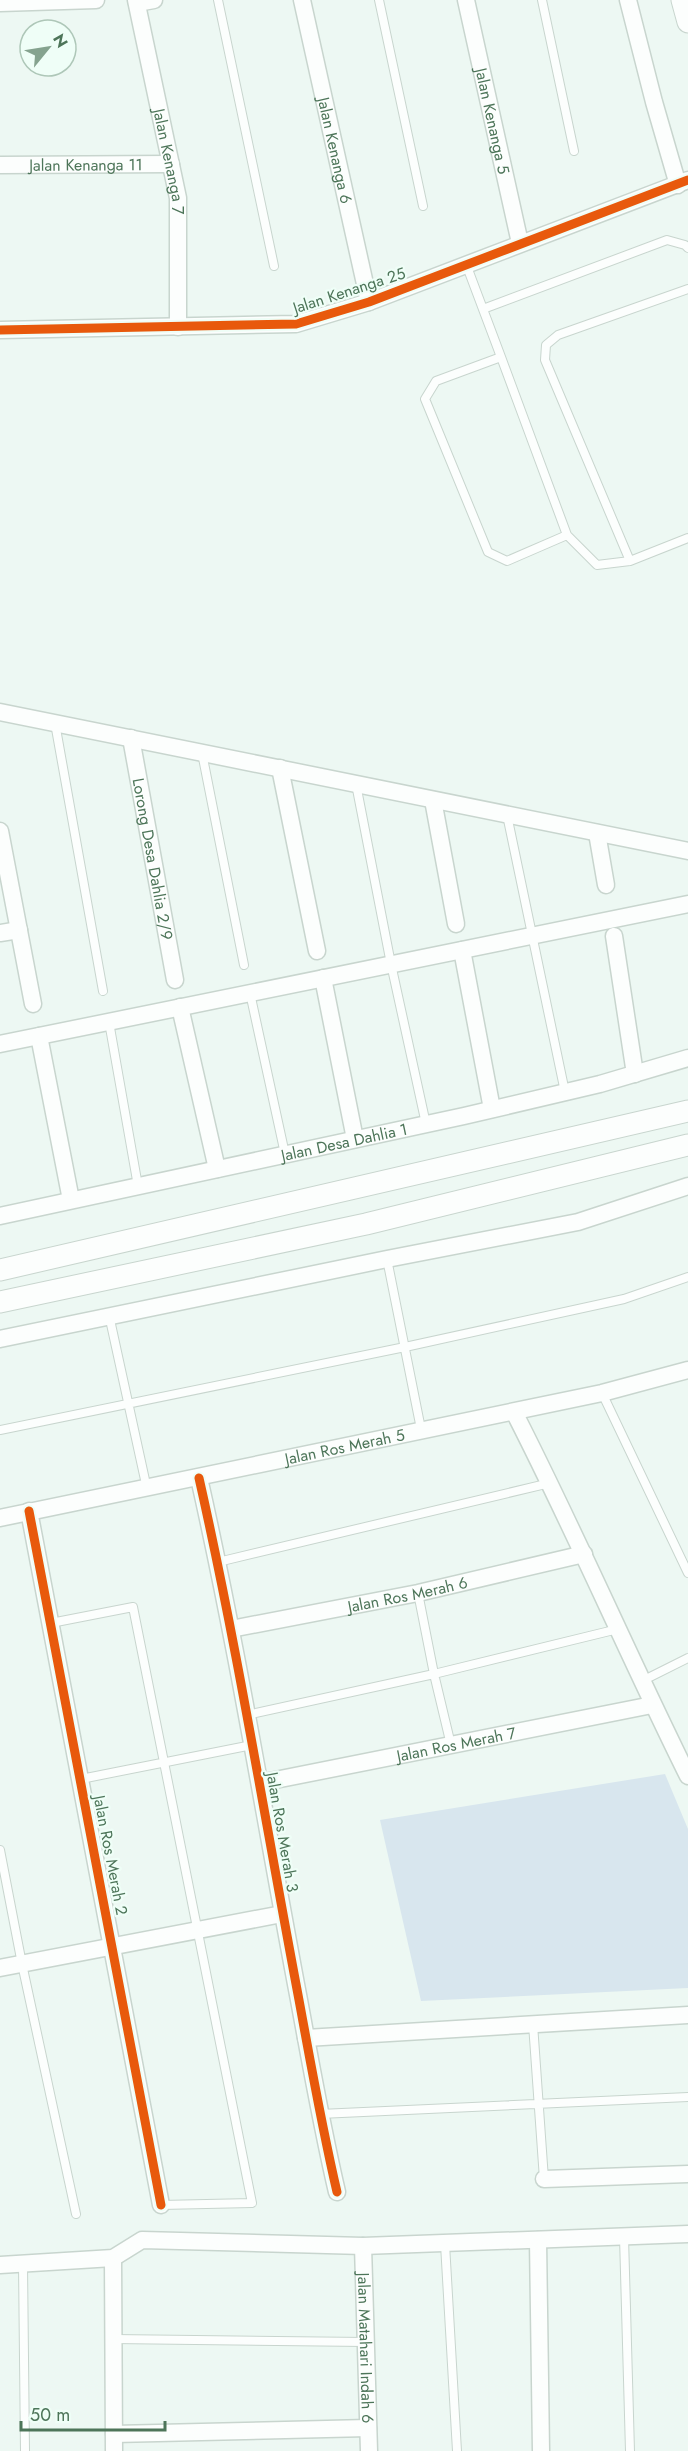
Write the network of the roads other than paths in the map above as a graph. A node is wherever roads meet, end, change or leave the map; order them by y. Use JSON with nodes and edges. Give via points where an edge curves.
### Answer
{"nodes":[{"id":1,"x":96,"y":0,"type":"edge"},
{"id":2,"x":154,"y":0,"type":"edge"},
{"id":3,"x":218,"y":0,"type":"edge"},
{"id":4,"x":302,"y":0,"type":"edge"},
{"id":5,"x":379,"y":0,"type":"edge"},
{"id":6,"x":466,"y":0,"type":"edge"},
{"id":7,"x":542,"y":0,"type":"edge"},
{"id":8,"x":628,"y":0,"type":"edge"},
{"id":9,"x":682,"y":0,"type":"edge"},
{"id":10,"x":137,"y":2,"type":"edge"},
{"id":11,"x":0,"y":3,"type":"edge"},
{"id":12,"x":688,"y":22,"type":"edge"},
{"id":13,"x":573,"y":151,"type":"dead end"},
{"id":14,"x":171,"y":164,"type":"junction"},
{"id":15,"x":0,"y":165,"type":"edge"},
{"id":16,"x":681,"y":183,"type":"edge"},
{"id":17,"x":423,"y":206,"type":"dead end"},
{"id":18,"x":520,"y":243,"type":"junction"},
{"id":19,"x":688,"y":248,"type":"edge"},
{"id":20,"x":466,"y":264,"type":"junction"},
{"id":21,"x":274,"y":266,"type":"dead end"},
{"id":22,"x":688,"y":289,"type":"edge"},
{"id":23,"x":369,"y":302,"type":"junction"},
{"id":24,"x":483,"y":309,"type":"junction"},
{"id":25,"x":178,"y":327,"type":"junction"},
{"id":26,"x":0,"y":330,"type":"edge"},
{"id":27,"x":501,"y":357,"type":"junction"},
{"id":28,"x":567,"y":535,"type":"junction"},
{"id":29,"x":688,"y":537,"type":"edge"},
{"id":30,"x":630,"y":561,"type":"junction"},
{"id":31,"x":0,"y":712,"type":"edge"},
{"id":32,"x":55,"y":723,"type":"junction"},
{"id":33,"x":131,"y":738,"type":"junction"},
{"id":34,"x":202,"y":753,"type":"junction"},
{"id":35,"x":280,"y":768,"type":"junction"},
{"id":36,"x":356,"y":784,"type":"junction"},
{"id":37,"x":433,"y":800,"type":"junction"},
{"id":38,"x":507,"y":814,"type":"junction"},
{"id":39,"x":0,"y":831,"type":"edge"},
{"id":40,"x":597,"y":833,"type":"junction"},
{"id":41,"x":688,"y":851,"type":"edge"},
{"id":42,"x":606,"y":885,"type":"dead end"},
{"id":43,"x":688,"y":904,"type":"edge"},
{"id":44,"x":456,"y":924,"type":"dead end"},
{"id":45,"x":19,"y":930,"type":"junction"},
{"id":46,"x":0,"y":933,"type":"edge"},
{"id":47,"x":532,"y":936,"type":"junction"},
{"id":48,"x":614,"y":936,"type":"dead end"},
{"id":49,"x":462,"y":950,"type":"junction"},
{"id":50,"x":317,"y":951,"type":"dead end"},
{"id":51,"x":391,"y":964,"type":"junction"},
{"id":52,"x":244,"y":965,"type":"dead end"},
{"id":53,"x":323,"y":978,"type":"junction"},
{"id":54,"x":176,"y":980,"type":"dead end"},
{"id":55,"x":103,"y":991,"type":"dead end"},
{"id":56,"x":250,"y":993,"type":"junction"},
{"id":57,"x":33,"y":1004,"type":"dead end"},
{"id":58,"x":180,"y":1007,"type":"junction"},
{"id":59,"x":109,"y":1022,"type":"junction"},
{"id":60,"x":39,"y":1036,"type":"junction"},
{"id":61,"x":0,"y":1044,"type":"edge"},
{"id":62,"x":688,"y":1059,"type":"edge"},
{"id":63,"x":635,"y":1074,"type":"junction"},
{"id":64,"x":565,"y":1092,"type":"junction"},
{"id":65,"x":492,"y":1109,"type":"junction"},
{"id":66,"x":688,"y":1111,"type":"edge"},
{"id":67,"x":426,"y":1124,"type":"junction"},
{"id":68,"x":355,"y":1139,"type":"junction"},
{"id":69,"x":688,"y":1145,"type":"edge"},
{"id":70,"x":285,"y":1154,"type":"junction"},
{"id":71,"x":217,"y":1169,"type":"junction"},
{"id":72,"x":138,"y":1186,"type":"junction"},
{"id":73,"x":688,"y":1186,"type":"edge"},
{"id":74,"x":71,"y":1200,"type":"junction"},
{"id":75,"x":0,"y":1216,"type":"edge"},
{"id":76,"x":387,"y":1259,"type":"junction"},
{"id":77,"x":0,"y":1270,"type":"edge"},
{"id":78,"x":688,"y":1277,"type":"edge"},
{"id":79,"x":0,"y":1302,"type":"edge"},
{"id":80,"x":109,"y":1315,"type":"junction"},
{"id":81,"x":0,"y":1339,"type":"edge"},
{"id":82,"x":405,"y":1347,"type":"junction"},
{"id":83,"x":688,"y":1371,"type":"edge"},
{"id":84,"x":602,"y":1393,"type":"junction"},
{"id":85,"x":129,"y":1405,"type":"junction"},
{"id":86,"x":514,"y":1412,"type":"junction"},
{"id":87,"x":421,"y":1429,"type":"junction"},
{"id":88,"x":0,"y":1430,"type":"edge"},
{"id":89,"x":199,"y":1478,"type":"junction"},
{"id":90,"x":550,"y":1483,"type":"junction"},
{"id":91,"x":147,"y":1489,"type":"junction"},
{"id":92,"x":29,"y":1511,"type":"junction"},
{"id":93,"x":0,"y":1518,"type":"edge"},
{"id":94,"x":584,"y":1554,"type":"junction"},
{"id":95,"x":218,"y":1562,"type":"junction"},
{"id":96,"x":688,"y":1573,"type":"edge"},
{"id":97,"x":418,"y":1593,"type":"junction"},
{"id":98,"x":51,"y":1623,"type":"junction"},
{"id":99,"x":231,"y":1629,"type":"junction"},
{"id":100,"x":618,"y":1629,"type":"junction"},
{"id":101,"x":688,"y":1658,"type":"edge"},
{"id":102,"x":434,"y":1674,"type":"junction"},
{"id":103,"x":642,"y":1681,"type":"junction"},
{"id":104,"x":652,"y":1705,"type":"junction"},
{"id":105,"x":247,"y":1714,"type":"junction"},
{"id":106,"x":252,"y":1744,"type":"junction"},
{"id":107,"x":451,"y":1745,"type":"junction"},
{"id":108,"x":164,"y":1762,"type":"junction"},
{"id":109,"x":688,"y":1776,"type":"edge"},
{"id":110,"x":81,"y":1779,"type":"junction"},
{"id":111,"x":260,"y":1783,"type":"junction"},
{"id":112,"x":0,"y":1850,"type":"edge"},
{"id":113,"x":282,"y":1914,"type":"junction"},
{"id":114,"x":198,"y":1930,"type":"junction"},
{"id":115,"x":113,"y":1947,"type":"junction"},
{"id":116,"x":22,"y":1964,"type":"junction"},
{"id":117,"x":0,"y":1968,"type":"edge"},
{"id":118,"x":688,"y":2015,"type":"edge"},
{"id":119,"x":532,"y":2024,"type":"junction"},
{"id":120,"x":306,"y":2037,"type":"junction"},
{"id":121,"x":688,"y":2097,"type":"edge"},
{"id":122,"x":537,"y":2104,"type":"junction"},
{"id":123,"x":319,"y":2115,"type":"junction"},
{"id":124,"x":688,"y":2174,"type":"edge"},
{"id":125,"x":544,"y":2179,"type":"joint"},
{"id":126,"x":337,"y":2192,"type":"dead end"},
{"id":127,"x":161,"y":2205,"type":"joint"},
{"id":128,"x":76,"y":2214,"type":"dead end"},
{"id":129,"x":688,"y":2234,"type":"edge"},
{"id":130,"x":624,"y":2237,"type":"junction"},
{"id":131,"x":538,"y":2240,"type":"junction"},
{"id":132,"x":445,"y":2244,"type":"junction"},
{"id":133,"x":363,"y":2246,"type":"junction"},
{"id":134,"x":113,"y":2258,"type":"junction"},
{"id":135,"x":23,"y":2264,"type":"junction"},
{"id":136,"x":0,"y":2265,"type":"edge"},
{"id":137,"x":113,"y":2339,"type":"junction"},
{"id":138,"x":366,"y":2342,"type":"junction"},
{"id":139,"x":368,"y":2428,"type":"junction"},
{"id":140,"x":114,"y":2443,"type":"edge"},
{"id":141,"x":25,"y":2451,"type":"edge"},
{"id":142,"x":369,"y":2451,"type":"edge"},
{"id":143,"x":457,"y":2451,"type":"edge"},
{"id":144,"x":541,"y":2451,"type":"edge"},
{"id":145,"x":630,"y":2451,"type":"edge"}],
"edges":[{"from":1,"to":11,"type":"street"},
{"from":2,"to":10,"type":"street"},
{"from":3,"to":21,"type":"lane"},
{"from":4,"to":23,"type":"street","name":"Jalan Kenanga 6"},
{"from":5,"to":17,"type":"lane"},
{"from":6,"to":18,"type":"street","name":"Jalan Kenanga 5"},
{"from":7,"to":13,"type":"lane"},
{"from":8,"to":16,"type":"street"},
{"from":9,"to":12,"type":"street"},
{"from":10,"to":14,"type":"street","name":"Jalan Kenanga 7"},
{"from":14,"to":15,"type":"street","name":"Jalan Kenanga 11"},
{"from":14,"to":25,"type":"street","name":"Jalan Kenanga 7","via":[[178,198]]},
{"from":16,"to":18,"type":"street","name":"Jalan Kenanga 25"},
{"from":18,"to":20,"type":"street","name":"Jalan Kenanga 25"},
{"from":19,"to":24,"type":"lane","via":[[667,240]]},
{"from":20,"to":23,"type":"street","name":"Jalan Kenanga 25"},
{"from":20,"to":24,"type":"lane"},
{"from":22,"to":30,"type":"lane","via":[[558,335],[546,345],[545,360]]},
{"from":23,"to":25,"type":"street","name":"Jalan Kenanga 25","via":[[296,324]]},
{"from":24,"to":27,"type":"lane"},
{"from":25,"to":26,"type":"street","name":"Jalan Kenanga 25"},
{"from":27,"to":28,"type":"lane"},
{"from":27,"to":28,"type":"lane","via":[[435,381],[425,399],[488,552],[507,561]]},
{"from":28,"to":30,"type":"lane","via":[[597,566]]},
{"from":29,"to":30,"type":"lane"},
{"from":31,"to":32,"type":"street"},
{"from":32,"to":33,"type":"street"},
{"from":32,"to":55,"type":"lane"},
{"from":33,"to":34,"type":"street"},
{"from":33,"to":54,"type":"street","name":"Lorong Desa Dahlia 2/9"},
{"from":34,"to":35,"type":"street"},
{"from":34,"to":52,"type":"lane"},
{"from":35,"to":36,"type":"street"},
{"from":35,"to":50,"type":"street"},
{"from":36,"to":37,"type":"street"},
{"from":36,"to":51,"type":"lane"},
{"from":37,"to":38,"type":"street"},
{"from":37,"to":44,"type":"street"},
{"from":38,"to":40,"type":"street"},
{"from":38,"to":47,"type":"lane"},
{"from":39,"to":45,"type":"street"},
{"from":40,"to":41,"type":"street"},
{"from":40,"to":42,"type":"street"},
{"from":43,"to":47,"type":"street"},
{"from":45,"to":46,"type":"street"},
{"from":45,"to":57,"type":"street"},
{"from":47,"to":49,"type":"street"},
{"from":47,"to":64,"type":"lane"},
{"from":48,"to":63,"type":"street"},
{"from":49,"to":51,"type":"street"},
{"from":49,"to":65,"type":"street"},
{"from":51,"to":53,"type":"street"},
{"from":51,"to":67,"type":"lane"},
{"from":53,"to":56,"type":"street"},
{"from":53,"to":68,"type":"street"},
{"from":56,"to":58,"type":"street"},
{"from":56,"to":70,"type":"lane"},
{"from":58,"to":59,"type":"street"},
{"from":58,"to":71,"type":"street"},
{"from":59,"to":60,"type":"street"},
{"from":59,"to":72,"type":"lane"},
{"from":60,"to":61,"type":"street"},
{"from":60,"to":74,"type":"street"},
{"from":62,"to":63,"type":"street","name":"Jalan Desa Dahlia 1"},
{"from":63,"to":64,"type":"street","name":"Jalan Desa Dahlia 1"},
{"from":64,"to":65,"type":"street","name":"Jalan Desa Dahlia 1"},
{"from":65,"to":67,"type":"street","name":"Jalan Desa Dahlia 1"},
{"from":66,"to":77,"type":"street"},
{"from":67,"to":68,"type":"street","name":"Jalan Desa Dahlia 1"},
{"from":68,"to":70,"type":"street","name":"Jalan Desa Dahlia 1"},
{"from":69,"to":79,"type":"street","via":[[366,1224]]},
{"from":70,"to":71,"type":"street","name":"Jalan Desa Dahlia 1"},
{"from":71,"to":72,"type":"street","name":"Jalan Desa Dahlia 1"},
{"from":72,"to":74,"type":"street","name":"Jalan Desa Dahlia 1"},
{"from":73,"to":76,"type":"street","via":[[579,1222]]},
{"from":74,"to":75,"type":"street","name":"Jalan Desa Dahlia 1"},
{"from":76,"to":80,"type":"street"},
{"from":76,"to":82,"type":"lane"},
{"from":78,"to":82,"type":"lane","via":[[624,1299]]},
{"from":80,"to":81,"type":"street"},
{"from":80,"to":85,"type":"lane"},
{"from":82,"to":85,"type":"lane"},
{"from":82,"to":87,"type":"lane"},
{"from":83,"to":84,"type":"street","name":"Jalan Ros Merah 5"},
{"from":84,"to":86,"type":"street","name":"Jalan Ros Merah 5"},
{"from":84,"to":96,"type":"lane"},
{"from":85,"to":88,"type":"lane"},
{"from":85,"to":91,"type":"lane"},
{"from":86,"to":87,"type":"street","name":"Jalan Ros Merah 5"},
{"from":86,"to":90,"type":"street"},
{"from":87,"to":89,"type":"street","name":"Jalan Ros Merah 5"},
{"from":89,"to":91,"type":"street","name":"Jalan Ros Merah 5"},
{"from":89,"to":95,"type":"street","name":"Jalan Ros Merah 3"},
{"from":90,"to":94,"type":"street"},
{"from":90,"to":95,"type":"lane"},
{"from":91,"to":92,"type":"street","name":"Jalan Ros Merah 5"},
{"from":92,"to":93,"type":"street","name":"Jalan Ros Merah 5"},
{"from":92,"to":98,"type":"street","name":"Jalan Ros Merah 2"},
{"from":94,"to":97,"type":"street","name":"Jalan Ros Merah 6"},
{"from":94,"to":100,"type":"street"},
{"from":95,"to":99,"type":"street","name":"Jalan Ros Merah 3"},
{"from":97,"to":99,"type":"street","name":"Jalan Ros Merah 6"},
{"from":97,"to":102,"type":"lane"},
{"from":98,"to":108,"type":"lane","via":[[133,1607]]},
{"from":98,"to":110,"type":"street","name":"Jalan Ros Merah 2"},
{"from":99,"to":105,"type":"street","name":"Jalan Ros Merah 3"},
{"from":100,"to":102,"type":"lane"},
{"from":100,"to":103,"type":"street"},
{"from":101,"to":103,"type":"lane"},
{"from":102,"to":105,"type":"lane"},
{"from":102,"to":107,"type":"lane"},
{"from":103,"to":104,"type":"street"},
{"from":104,"to":107,"type":"street","name":"Jalan Ros Merah 7"},
{"from":104,"to":109,"type":"street"},
{"from":105,"to":106,"type":"street","name":"Jalan Ros Merah 3"},
{"from":106,"to":108,"type":"lane"},
{"from":106,"to":111,"type":"street","name":"Jalan Ros Merah 3"},
{"from":107,"to":111,"type":"street","name":"Jalan Ros Merah 7"},
{"from":108,"to":110,"type":"lane"},
{"from":108,"to":114,"type":"lane"},
{"from":110,"to":115,"type":"street","name":"Jalan Ros Merah 2"},
{"from":111,"to":113,"type":"street","name":"Jalan Ros Merah 3"},
{"from":112,"to":116,"type":"lane"},
{"from":113,"to":114,"type":"street"},
{"from":113,"to":120,"type":"street","name":"Jalan Ros Merah 3"},
{"from":114,"to":115,"type":"street"},
{"from":114,"to":127,"type":"lane","via":[[252,2203]]},
{"from":115,"to":116,"type":"street"},
{"from":115,"to":127,"type":"street","name":"Jalan Ros Merah 2"},
{"from":116,"to":117,"type":"street"},
{"from":116,"to":128,"type":"lane"},
{"from":118,"to":119,"type":"street"},
{"from":119,"to":120,"type":"street"},
{"from":119,"to":122,"type":"lane"},
{"from":120,"to":123,"type":"street","name":"Jalan Ros Merah 3"},
{"from":121,"to":122,"type":"lane"},
{"from":122,"to":123,"type":"lane"},
{"from":122,"to":125,"type":"lane"},
{"from":123,"to":126,"type":"street","name":"Jalan Ros Merah 3"},
{"from":124,"to":125,"type":"street"},
{"from":129,"to":130,"type":"street"},
{"from":130,"to":131,"type":"street"},
{"from":130,"to":145,"type":"lane"},
{"from":131,"to":132,"type":"street"},
{"from":131,"to":144,"type":"street"},
{"from":132,"to":133,"type":"street"},
{"from":132,"to":143,"type":"lane"},
{"from":133,"to":134,"type":"street","via":[[142,2240]]},
{"from":133,"to":138,"type":"street","name":"Jalan Matahari Indah 6"},
{"from":134,"to":135,"type":"street"},
{"from":134,"to":137,"type":"street"},
{"from":135,"to":136,"type":"street"},
{"from":135,"to":141,"type":"lane"},
{"from":137,"to":138,"type":"lane"},
{"from":137,"to":140,"type":"street"},
{"from":138,"to":139,"type":"street","name":"Jalan Matahari Indah 6"},
{"from":139,"to":140,"type":"street"},
{"from":139,"to":142,"type":"street","name":"Jalan Matahari Indah 6"}]}
